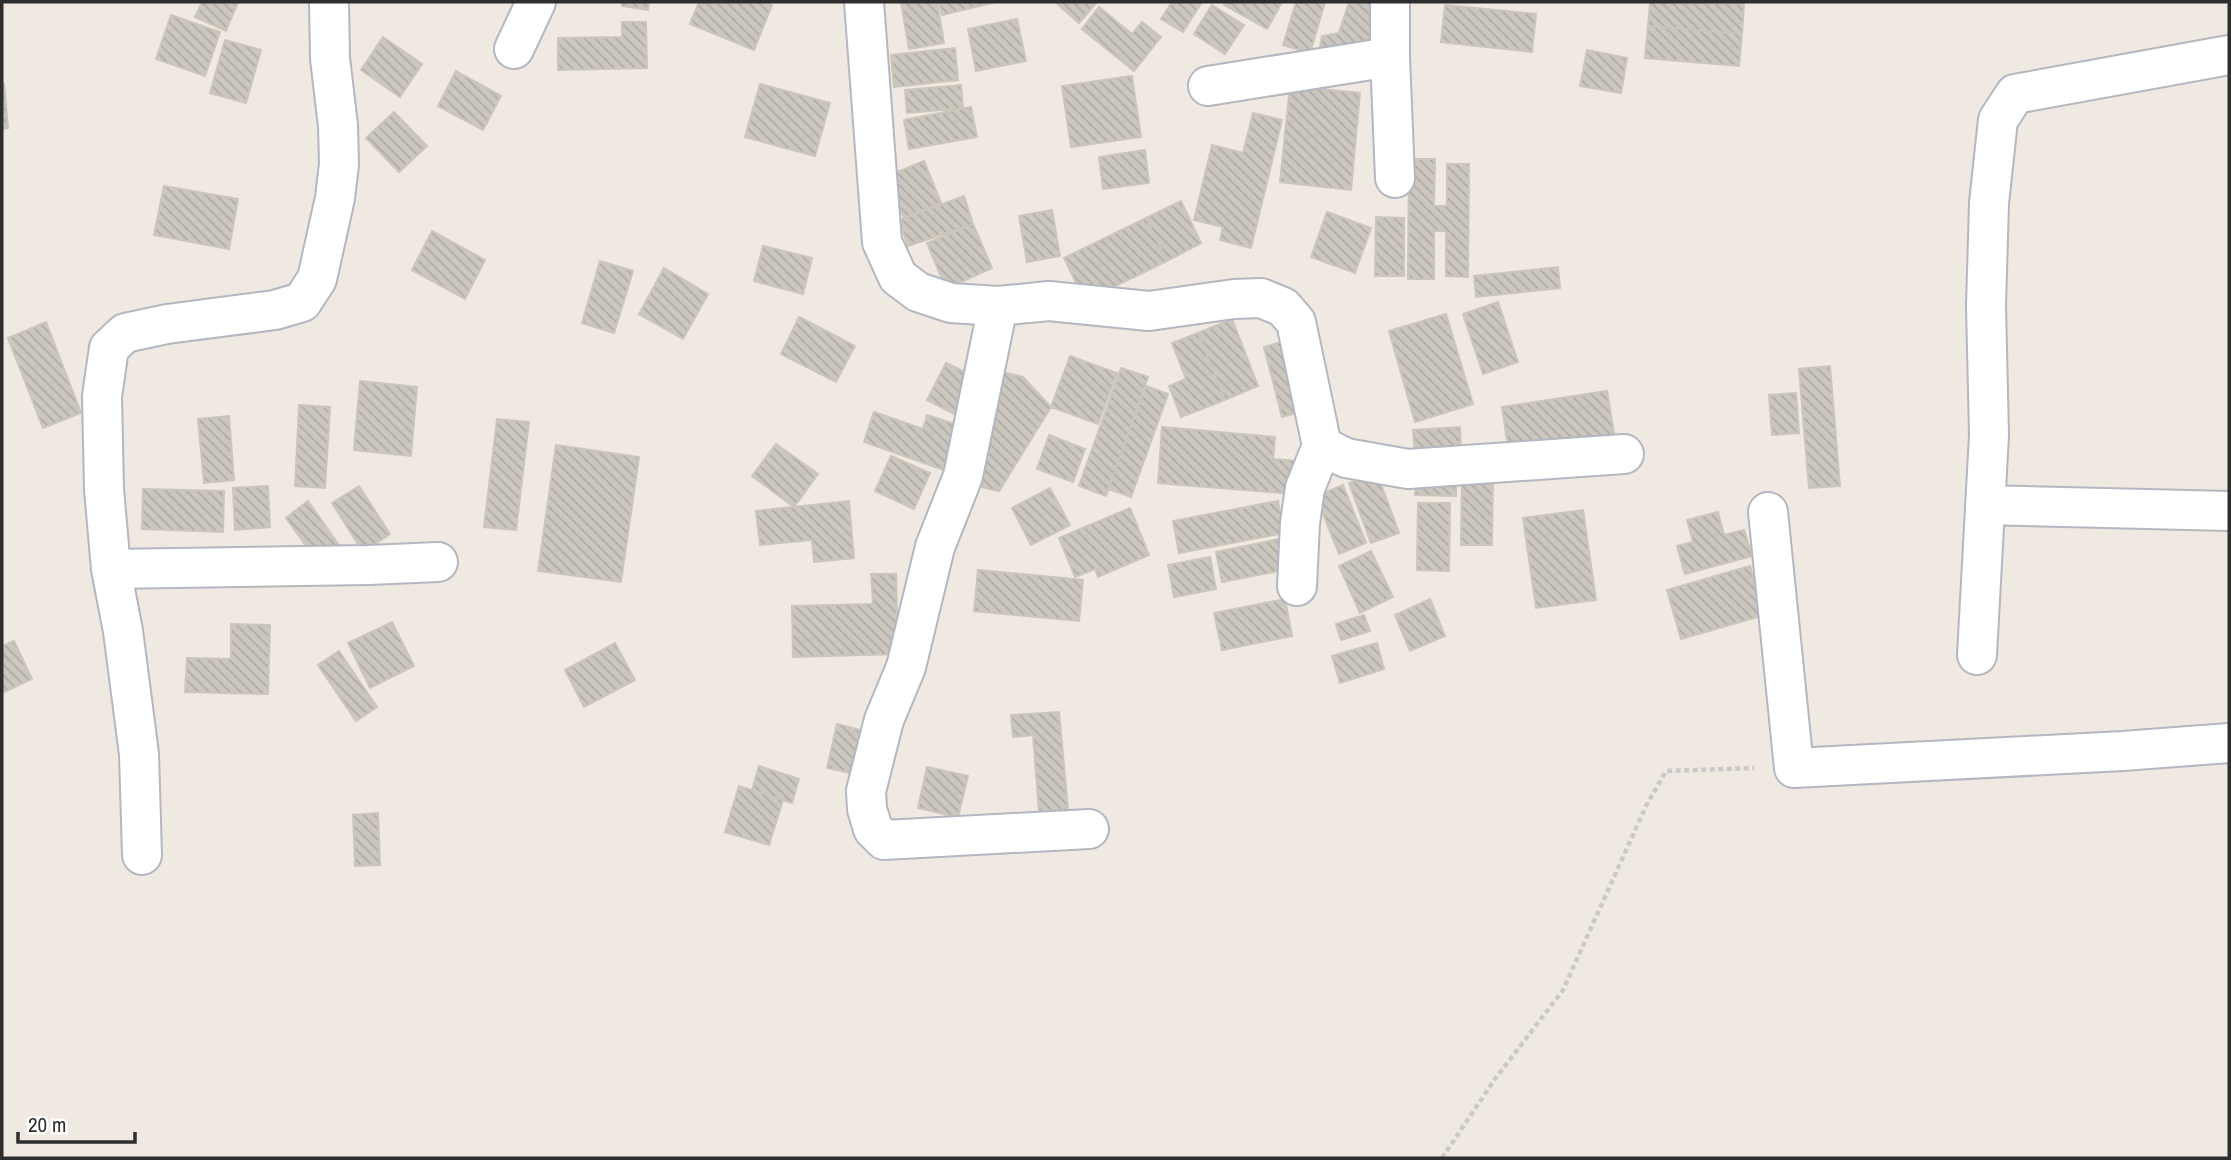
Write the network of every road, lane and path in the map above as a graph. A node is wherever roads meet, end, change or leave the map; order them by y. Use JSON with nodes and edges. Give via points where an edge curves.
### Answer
{"nodes":[{"id":1,"x":329,"y":2,"type":"edge"},
{"id":2,"x":536,"y":2,"type":"edge"},
{"id":3,"x":864,"y":2,"type":"edge"},
{"id":4,"x":1390,"y":2,"type":"edge"},
{"id":5,"x":514,"y":49,"type":"dead end"},
{"id":6,"x":2229,"y":55,"type":"edge"},
{"id":7,"x":1390,"y":57,"type":"junction"},
{"id":8,"x":1208,"y":86,"type":"dead end"},
{"id":9,"x":1395,"y":178,"type":"dead end"},
{"id":10,"x":998,"y":306,"type":"junction"},
{"id":11,"x":1322,"y":446,"type":"junction"},
{"id":12,"x":1623,"y":454,"type":"dead end"},
{"id":13,"x":1985,"y":505,"type":"junction"},
{"id":14,"x":2229,"y":511,"type":"edge"},
{"id":15,"x":1768,"y":512,"type":"dead end"},
{"id":16,"x":438,"y":562,"type":"dead end"},
{"id":17,"x":111,"y":569,"type":"junction"},
{"id":18,"x":1297,"y":586,"type":"dead end"},
{"id":19,"x":1977,"y":654,"type":"dead end"},
{"id":20,"x":2229,"y":743,"type":"edge"},
{"id":21,"x":1794,"y":768,"type":"junction"},
{"id":22,"x":1089,"y":829,"type":"dead end"},
{"id":23,"x":142,"y":855,"type":"dead end"},
{"id":24,"x":1442,"y":1158,"type":"edge"}],
"edges":[{"from":1,"to":17,"type":"street","via":[[339,164],[317,279],[302,302],[125,333],[108,348],[102,396]]},
{"from":2,"to":5,"type":"street"},
{"from":3,"to":10,"type":"street","via":[[882,242],[898,277],[918,292],[951,303]]},
{"from":4,"to":7,"type":"street"},
{"from":6,"to":13,"type":"street","via":[[2015,94],[1998,120],[1989,203]]},
{"from":7,"to":8,"type":"street"},
{"from":7,"to":9,"type":"street"},
{"from":10,"to":11,"type":"street","via":[[1049,300],[1149,311],[1261,298],[1283,307],[1296,323]]},
{"from":10,"to":22,"type":"street","via":[[963,476],[934,547],[906,667],[884,720],[866,791],[867,809],[873,829],[884,840]]},
{"from":11,"to":12,"type":"street","via":[[1346,458],[1408,469]]},
{"from":11,"to":18,"type":"street","via":[[1305,488]]},
{"from":13,"to":14,"type":"street"},
{"from":13,"to":19,"type":"street"},
{"from":15,"to":21,"type":"street"},
{"from":16,"to":17,"type":"street"},
{"from":17,"to":23,"type":"street","via":[[139,754]]},
{"from":20,"to":21,"type":"street"},
{"from":21,"to":24,"type":"path","via":[[1665,771],[1563,990]]}]}
